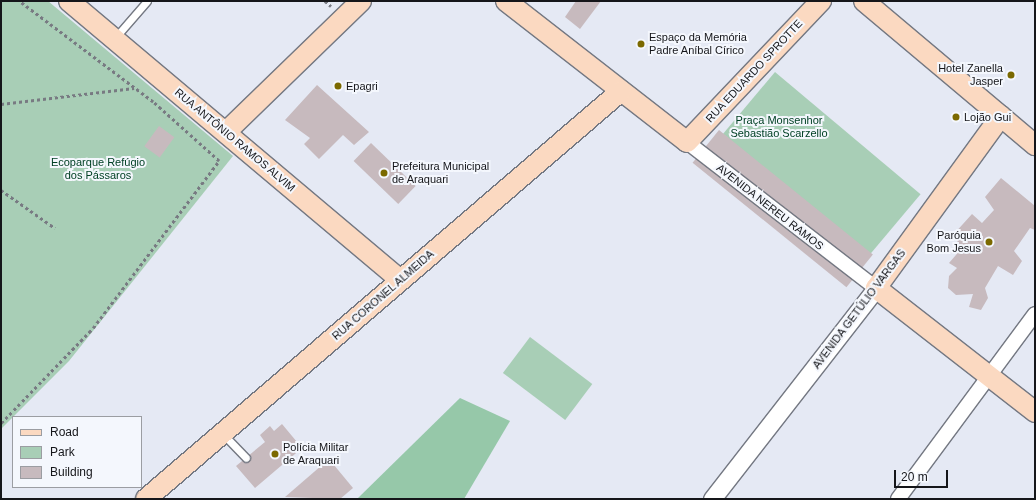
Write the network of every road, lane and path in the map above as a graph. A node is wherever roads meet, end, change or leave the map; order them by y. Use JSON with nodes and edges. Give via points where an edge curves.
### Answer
{"nodes":[{"id":1,"x":19,"y":1,"type":"edge"},
{"id":2,"x":69,"y":1,"type":"edge"},
{"id":3,"x":147,"y":1,"type":"edge"},
{"id":4,"x":361,"y":1,"type":"edge"},
{"id":5,"x":506,"y":1,"type":"edge"},
{"id":6,"x":821,"y":1,"type":"edge"},
{"id":7,"x":864,"y":1,"type":"edge"},
{"id":8,"x":114,"y":39,"type":"junction"},
{"id":9,"x":135,"y":88,"type":"junction"},
{"id":10,"x":621,"y":91,"type":"junction"},
{"id":11,"x":1,"y":104,"type":"edge"},
{"id":12,"x":1001,"y":116,"type":"junction"},
{"id":13,"x":226,"y":132,"type":"junction"},
{"id":14,"x":687,"y":142,"type":"junction"},
{"id":15,"x":1035,"y":145,"type":"edge"},
{"id":16,"x":1,"y":190,"type":"edge"},
{"id":17,"x":55,"y":228,"type":"dead end"},
{"id":18,"x":400,"y":280,"type":"junction"},
{"id":19,"x":876,"y":288,"type":"junction"},
{"id":20,"x":1035,"y":314,"type":"edge"},
{"id":21,"x":991,"y":378,"type":"junction"},
{"id":22,"x":1035,"y":412,"type":"edge"},
{"id":23,"x":1,"y":423,"type":"edge"},
{"id":24,"x":222,"y":433,"type":"junction"},
{"id":25,"x":246,"y":458,"type":"dead end"},
{"id":26,"x":146,"y":499,"type":"edge"},
{"id":27,"x":712,"y":499,"type":"edge"},
{"id":28,"x":898,"y":499,"type":"edge"}],
"edges":[{"from":1,"to":9,"type":"path"},
{"from":2,"to":8,"type":"main road","name":"RUA ANTÔNIO RAMOS ALVIM"},
{"from":3,"to":8,"type":"lane"},
{"from":4,"to":13,"type":"main road"},
{"from":5,"to":10,"type":"main road","name":"AVENIDA NEREU RAMOS"},
{"from":6,"to":14,"type":"main road","name":"RUA EDUARDO SPROTTE"},
{"from":7,"to":12,"type":"main road"},
{"from":8,"to":13,"type":"main road","name":"RUA ANTÔNIO RAMOS ALVIM"},
{"from":9,"to":11,"type":"path"},
{"from":9,"to":23,"type":"path","via":[[219,161],[93,328]]},
{"from":10,"to":14,"type":"main road","name":"AVENIDA NEREU RAMOS"},
{"from":10,"to":18,"type":"main road","name":"RUA CORONEL ALMEIDA"},
{"from":12,"to":15,"type":"main road"},
{"from":12,"to":19,"type":"main road","name":"AVENIDA GETÚLIO VARGAS"},
{"from":13,"to":18,"type":"main road","name":"RUA ANTÔNIO RAMOS ALVIM"},
{"from":14,"to":19,"type":"street","name":"AVENIDA NEREU RAMOS"},
{"from":16,"to":17,"type":"path"},
{"from":18,"to":24,"type":"main road","name":"RUA CORONEL ALMEIDA"},
{"from":19,"to":21,"type":"main road","name":"AVENIDA NEREU RAMOS"},
{"from":19,"to":27,"type":"street","name":"AVENIDA GETÚLIO VARGAS"},
{"from":20,"to":21,"type":"street"},
{"from":21,"to":22,"type":"main road","name":"AVENIDA NEREU RAMOS"},
{"from":21,"to":28,"type":"street"},
{"from":24,"to":25,"type":"lane"},
{"from":24,"to":26,"type":"main road","name":"RUA CORONEL ALMEIDA"}]}
